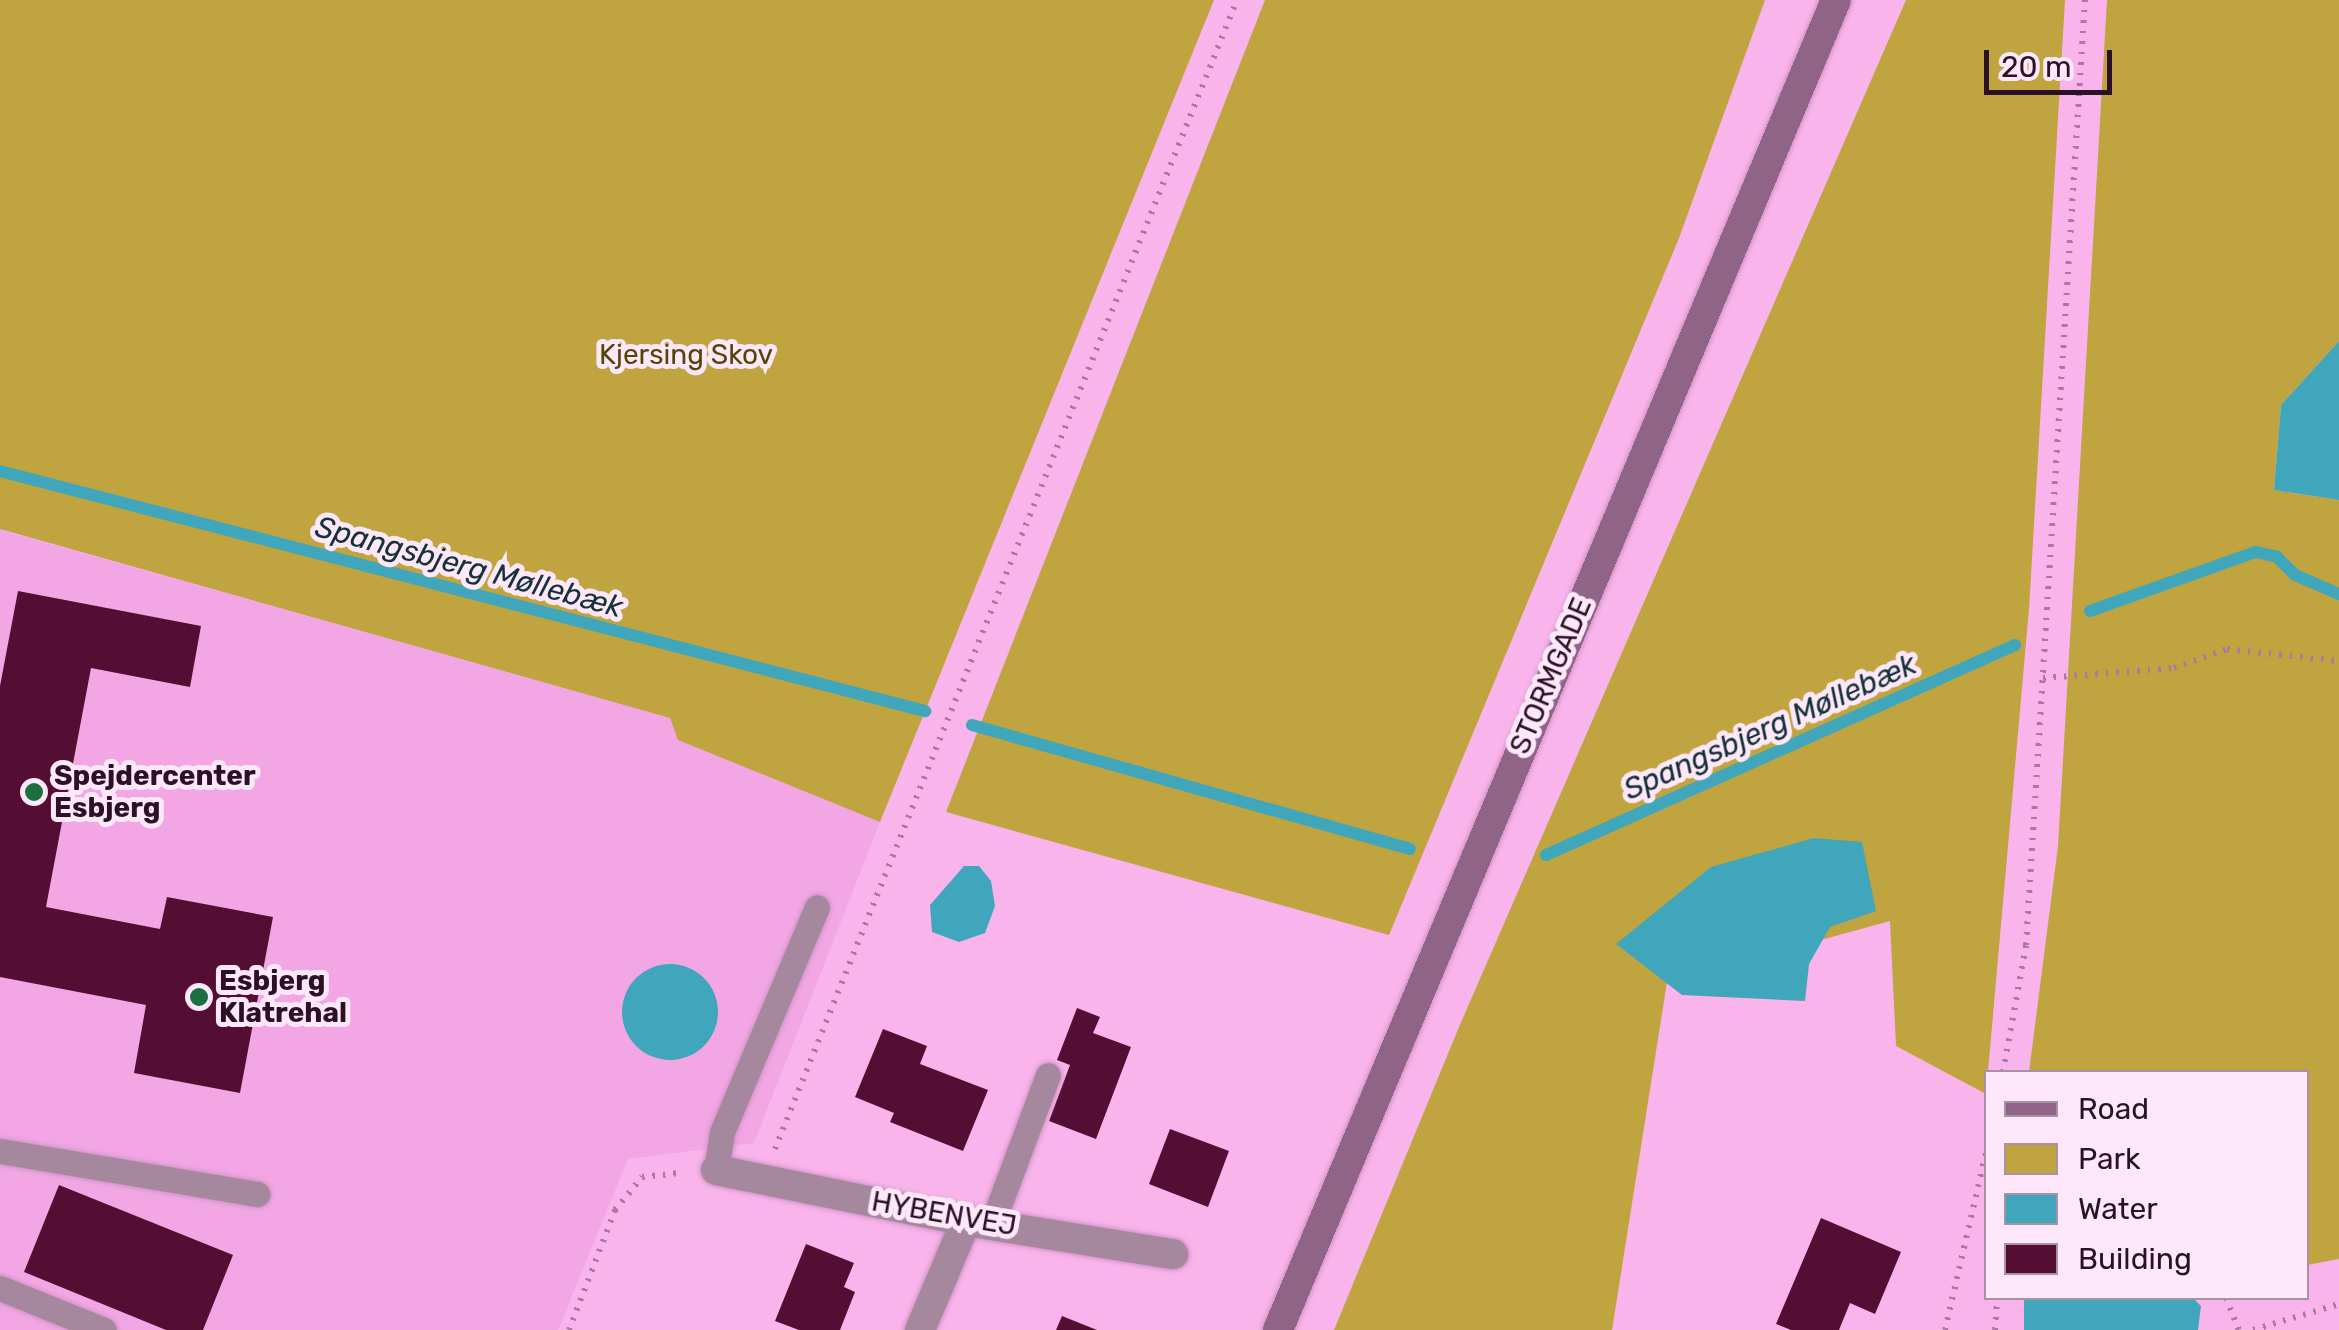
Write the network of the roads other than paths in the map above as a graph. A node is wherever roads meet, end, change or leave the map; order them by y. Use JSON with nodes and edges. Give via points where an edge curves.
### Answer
{"nodes":[{"id":1,"x":1829,"y":7,"type":"edge"},
{"id":2,"x":817,"y":907,"type":"dead end"},
{"id":3,"x":1048,"y":1075,"type":"dead end"},
{"id":4,"x":0,"y":1151,"type":"edge"},
{"id":5,"x":716,"y":1170,"type":"joint"},
{"id":6,"x":257,"y":1194,"type":"dead end"},
{"id":7,"x":979,"y":1222,"type":"junction"},
{"id":8,"x":1174,"y":1254,"type":"dead end"},
{"id":9,"x":0,"y":1288,"type":"edge"},
{"id":10,"x":104,"y":1330,"type":"edge"},
{"id":11,"x":920,"y":1330,"type":"edge"},
{"id":12,"x":1278,"y":1330,"type":"edge"}],
"edges":[{"from":1,"to":12,"type":"street","name":"STORMGADE"},
{"from":2,"to":5,"type":"lane","via":[[722,1132]]},
{"from":3,"to":7,"type":"lane"},
{"from":4,"to":6,"type":"lane"},
{"from":5,"to":7,"type":"street","name":"HYBENVEJ"},
{"from":7,"to":8,"type":"street","name":"HYBENVEJ"},
{"from":7,"to":11,"type":"street"},
{"from":9,"to":10,"type":"lane"}]}
